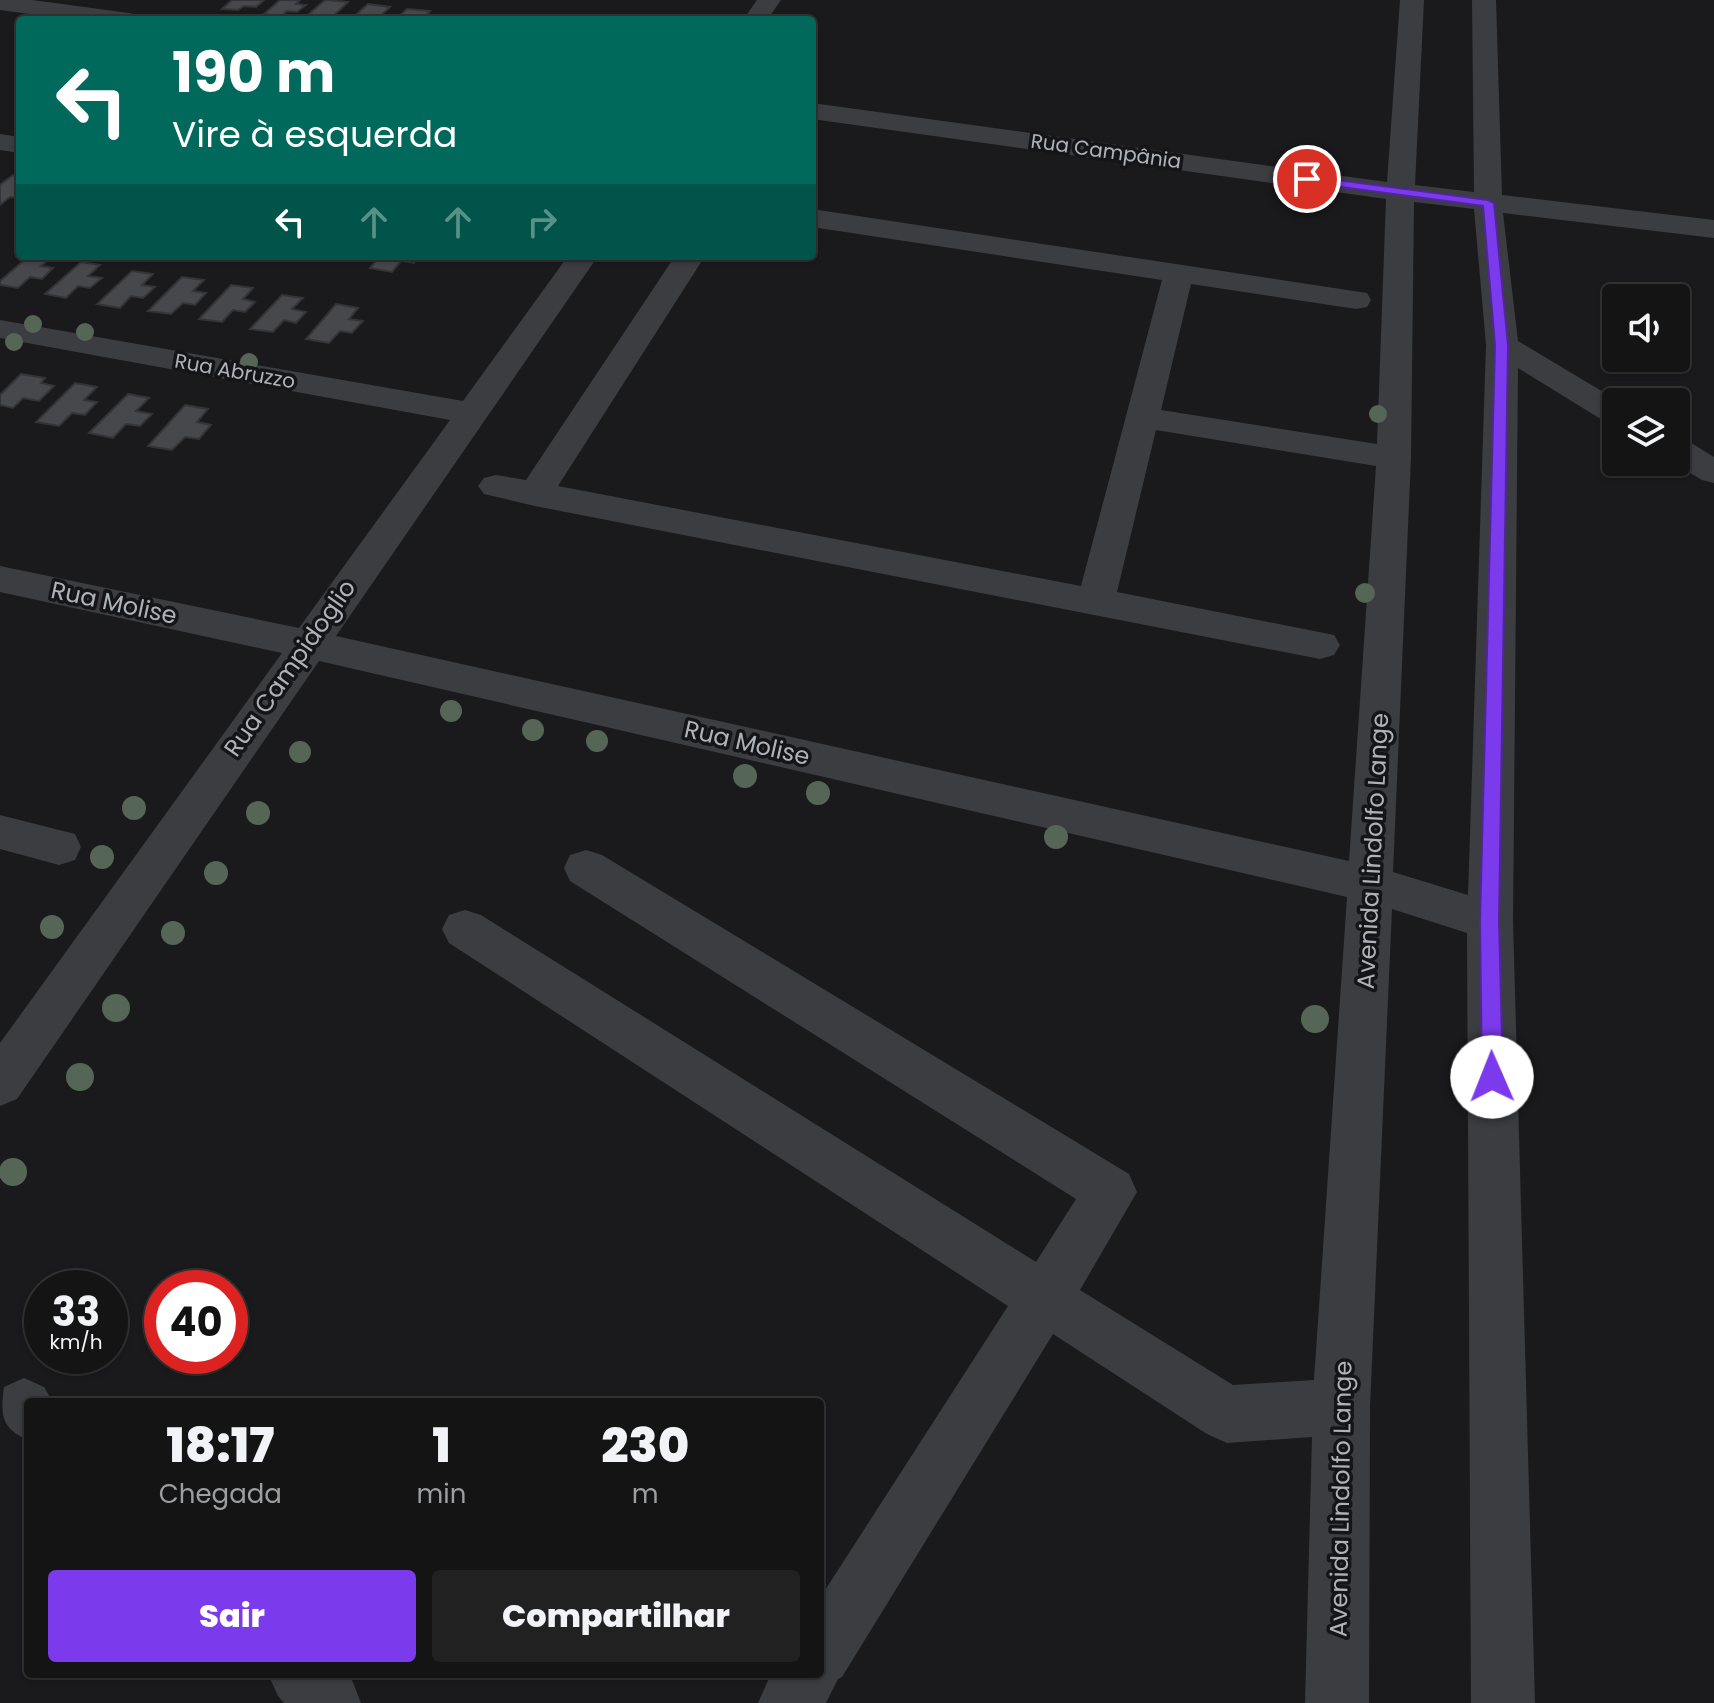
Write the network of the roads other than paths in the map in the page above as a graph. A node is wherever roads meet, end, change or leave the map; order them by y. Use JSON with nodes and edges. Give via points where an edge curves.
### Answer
{"nodes":[{"id":1,"x":1412,"y":0,"type":"edge"},
{"id":2,"x":1484,"y":0,"type":"edge"},
{"id":3,"x":0,"y":3,"type":"edge"},
{"id":4,"x":29,"y":3,"type":"edge"},
{"id":5,"x":105,"y":16,"type":"edge"},
{"id":6,"x":0,"y":23,"type":"edge"},
{"id":7,"x":816,"y":112,"type":"edge"},
{"id":8,"x":1400,"y":192,"type":"junction"},
{"id":9,"x":1488,"y":203,"type":"junction"},
{"id":10,"x":816,"y":219,"type":"edge"},
{"id":11,"x":1714,"y":229,"type":"edge"},
{"id":12,"x":580,"y":260,"type":"edge"},
{"id":13,"x":687,"y":260,"type":"edge"},
{"id":14,"x":1179,"y":273,"type":"junction"},
{"id":15,"x":1356,"y":300,"type":"dead end"},
{"id":16,"x":0,"y":329,"type":"edge"},
{"id":17,"x":1502,"y":345,"type":"junction"},
{"id":18,"x":1602,"y":406,"type":"edge"},
{"id":19,"x":471,"y":413,"type":"junction"},
{"id":20,"x":1143,"y":417,"type":"junction"},
{"id":21,"x":1690,"y":457,"type":"edge"},
{"id":22,"x":1394,"y":458,"type":"junction"},
{"id":23,"x":1714,"y":472,"type":"edge"},
{"id":24,"x":496,"y":486,"type":"dead end"},
{"id":25,"x":535,"y":494,"type":"junction"},
{"id":26,"x":0,"y":579,"type":"edge"},
{"id":27,"x":1096,"y":602,"type":"junction"},
{"id":28,"x":307,"y":644,"type":"junction"},
{"id":29,"x":1320,"y":645,"type":"dead end"},
{"id":30,"x":0,"y":832,"type":"edge"},
{"id":31,"x":59,"y":847,"type":"dead end"},
{"id":32,"x":586,"y":868,"type":"dead end"},
{"id":33,"x":1372,"y":884,"type":"junction"},
{"id":34,"x":1490,"y":921,"type":"junction"},
{"id":35,"x":465,"y":929,"type":"dead end"},
{"id":36,"x":0,"y":1083,"type":"edge"},
{"id":37,"x":1043,"y":1300,"type":"junction"},
{"id":38,"x":1341,"y":1407,"type":"junction"},
{"id":39,"x":824,"y":1649,"type":"edge"},
{"id":40,"x":304,"y":1678,"type":"edge"},
{"id":41,"x":806,"y":1678,"type":"edge"},
{"id":42,"x":329,"y":1703,"type":"edge"},
{"id":43,"x":790,"y":1703,"type":"edge"},
{"id":44,"x":1337,"y":1703,"type":"edge"},
{"id":45,"x":1503,"y":1703,"type":"edge"}],
"edges":[{"from":1,"to":8,"type":"street","name":"Avenida Lindolfo Lange"},
{"from":2,"to":9,"type":"street"},
{"from":3,"to":4,"type":"street"},
{"from":4,"to":5,"type":"street"},
{"from":4,"to":6,"type":"street"},
{"from":7,"to":8,"type":"street","name":"Rua Campânia"},
{"from":8,"to":9,"type":"street","name":"Rua Campânia"},
{"from":8,"to":22,"type":"street","name":"Avenida Lindolfo Lange"},
{"from":9,"to":11,"type":"street"},
{"from":9,"to":17,"type":"street"},
{"from":10,"to":14,"type":"street"},
{"from":12,"to":19,"type":"street","name":"Rua Campidoglio"},
{"from":13,"to":25,"type":"street"},
{"from":14,"to":15,"type":"street"},
{"from":14,"to":20,"type":"street"},
{"from":16,"to":19,"type":"street","name":"Rua Abruzzo"},
{"from":17,"to":18,"type":"street"},
{"from":17,"to":34,"type":"street"},
{"from":19,"to":28,"type":"street","name":"Rua Campidoglio"},
{"from":20,"to":22,"type":"street"},
{"from":20,"to":27,"type":"street"},
{"from":21,"to":23,"type":"street"},
{"from":22,"to":33,"type":"street","name":"Avenida Lindolfo Lange"},
{"from":24,"to":25,"type":"street"},
{"from":25,"to":27,"type":"street"},
{"from":26,"to":28,"type":"street","name":"Rua Molise"},
{"from":27,"to":29,"type":"street"},
{"from":28,"to":33,"type":"street","name":"Rua Molise"},
{"from":28,"to":36,"type":"street","name":"Rua Campidoglio"},
{"from":30,"to":31,"type":"street"},
{"from":32,"to":37,"type":"street","via":[[1111,1192]]},
{"from":33,"to":34,"type":"street","name":"Rua Molise"},
{"from":33,"to":38,"type":"street","name":"Avenida Lindolfo Lange"},
{"from":34,"to":45,"type":"street"},
{"from":35,"to":37,"type":"street"},
{"from":37,"to":38,"type":"street","via":[[1227,1414]]},
{"from":37,"to":39,"type":"street"},
{"from":38,"to":44,"type":"street","name":"Avenida Lindolfo Lange"},
{"from":40,"to":42,"type":"street"},
{"from":41,"to":43,"type":"street"}]}
